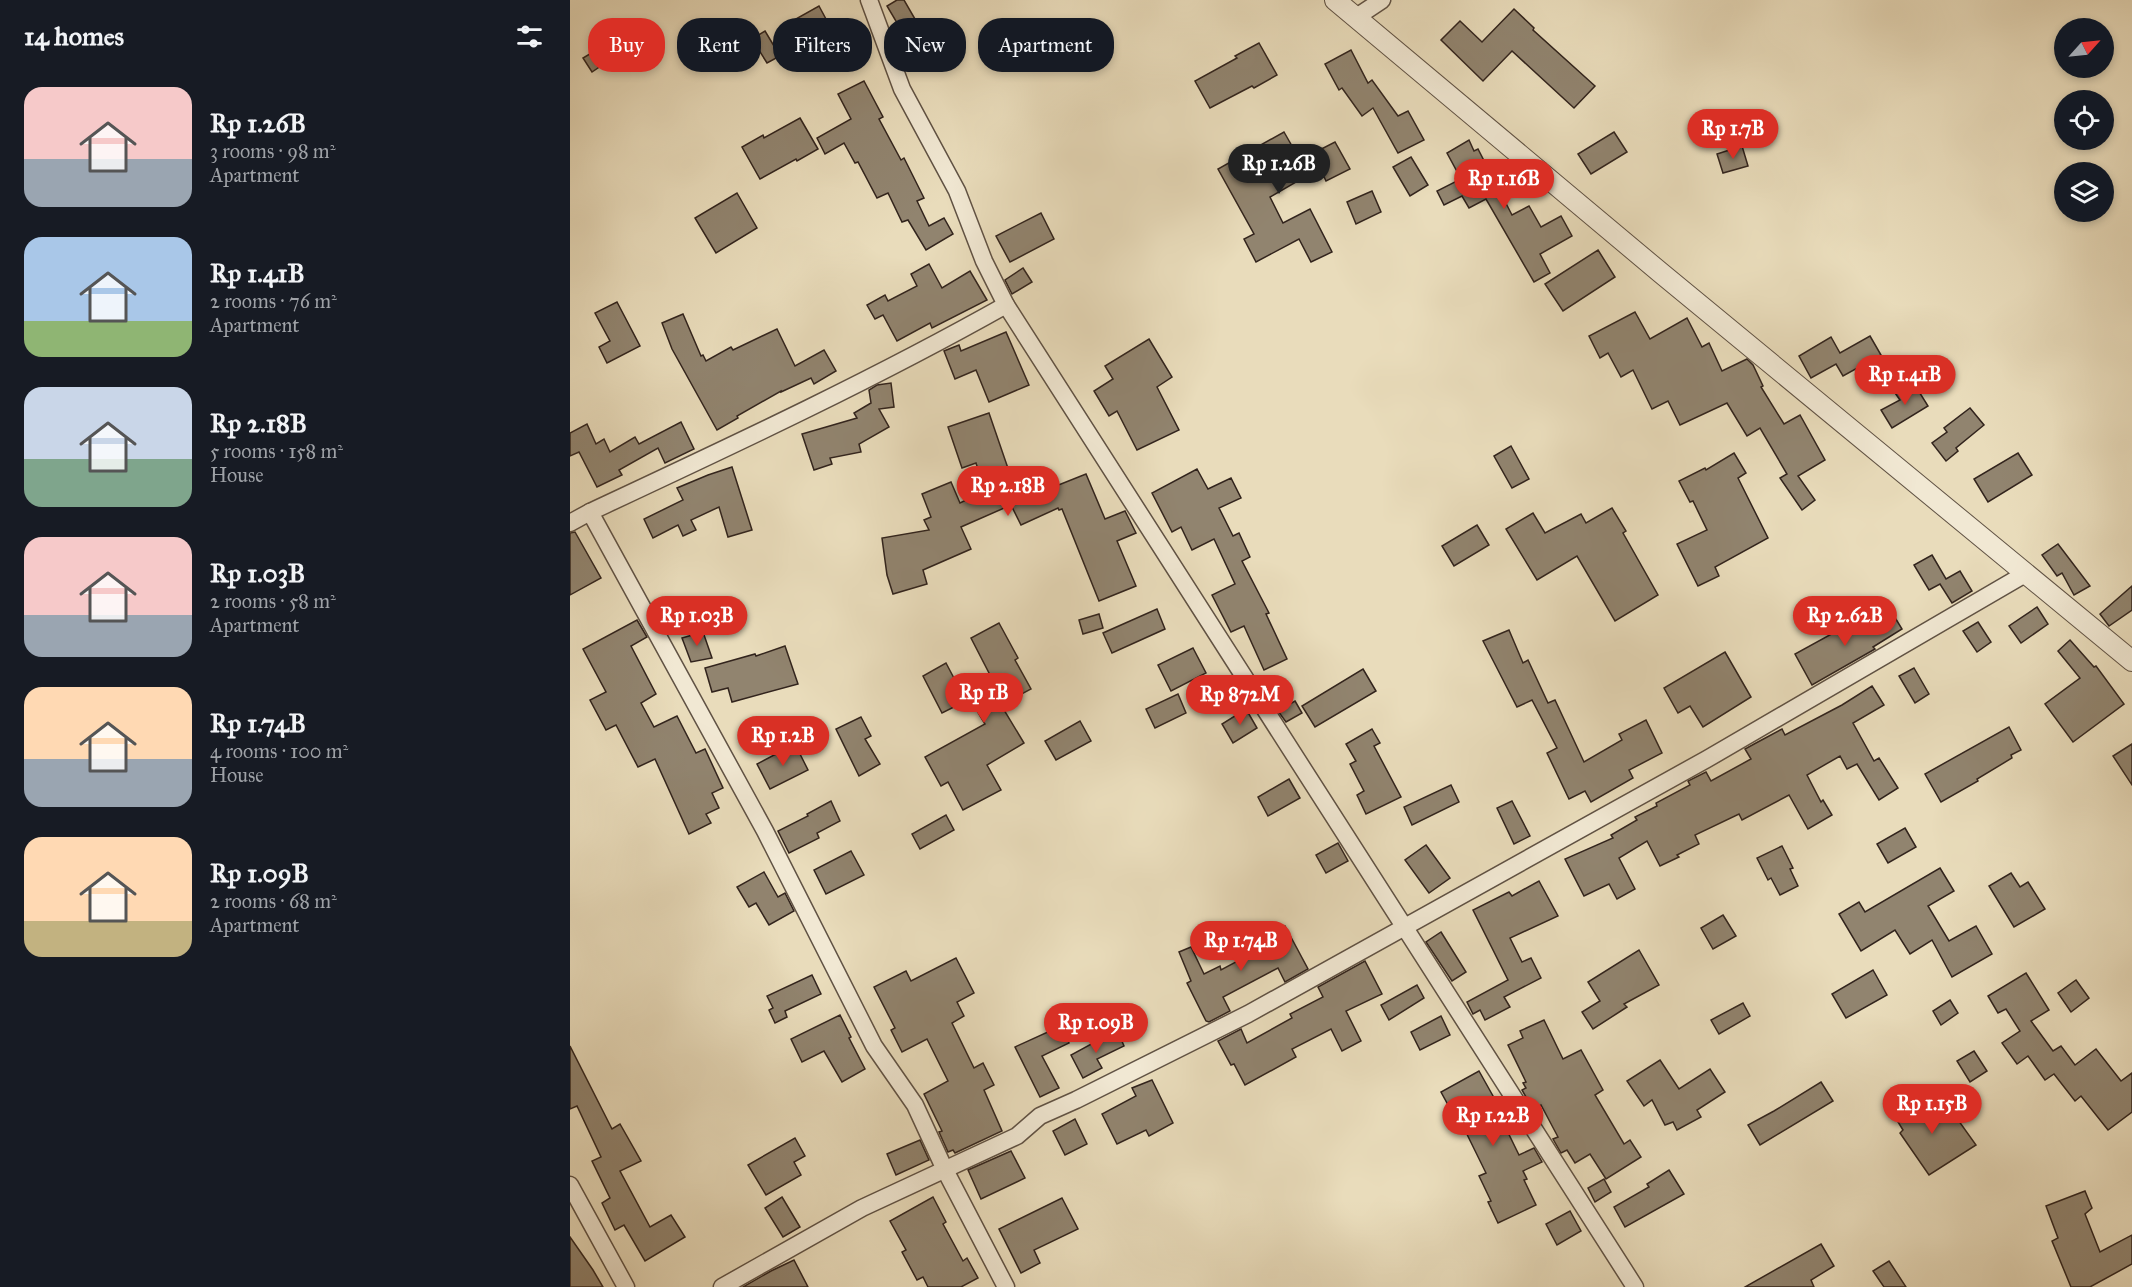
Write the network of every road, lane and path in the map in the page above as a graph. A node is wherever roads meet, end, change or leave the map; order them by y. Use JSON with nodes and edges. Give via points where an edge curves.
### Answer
{"nodes":[{"id":1,"x":868,"y":0,"type":"edge"},
{"id":2,"x":1335,"y":0,"type":"edge"},
{"id":3,"x":1382,"y":0,"type":"edge"},
{"id":4,"x":1355,"y":18,"type":"junction"},
{"id":5,"x":1006,"y":305,"type":"junction"},
{"id":6,"x":590,"y":512,"type":"junction"},
{"id":7,"x":570,"y":523,"type":"edge"},
{"id":8,"x":2025,"y":574,"type":"junction"},
{"id":9,"x":2132,"y":661,"type":"edge"},
{"id":10,"x":1404,"y":925,"type":"junction"},
{"id":11,"x":945,"y":1170,"type":"junction"},
{"id":12,"x":570,"y":1185,"type":"edge"},
{"id":13,"x":626,"y":1287,"type":"edge"},
{"id":14,"x":722,"y":1287,"type":"edge"},
{"id":15,"x":1006,"y":1287,"type":"edge"},
{"id":16,"x":1635,"y":1287,"type":"edge"}],
"edges":[{"from":1,"to":5,"type":"street","via":[[902,89],[957,191]]},
{"from":2,"to":4,"type":"street"},
{"from":3,"to":4,"type":"street"},
{"from":4,"to":8,"type":"street"},
{"from":5,"to":6,"type":"street","via":[[772,427]]},
{"from":5,"to":10,"type":"street"},
{"from":6,"to":7,"type":"street"},
{"from":6,"to":11,"type":"street","via":[[765,831],[874,1046],[915,1105]]},
{"from":8,"to":9,"type":"street"},
{"from":8,"to":10,"type":"street","via":[[1707,759]]},
{"from":10,"to":11,"type":"street","via":[[1248,1014],[1040,1116],[1017,1136]]},
{"from":10,"to":16,"type":"street"},
{"from":11,"to":14,"type":"street","via":[[862,1208]]},
{"from":11,"to":15,"type":"street"},
{"from":12,"to":13,"type":"street"}]}
